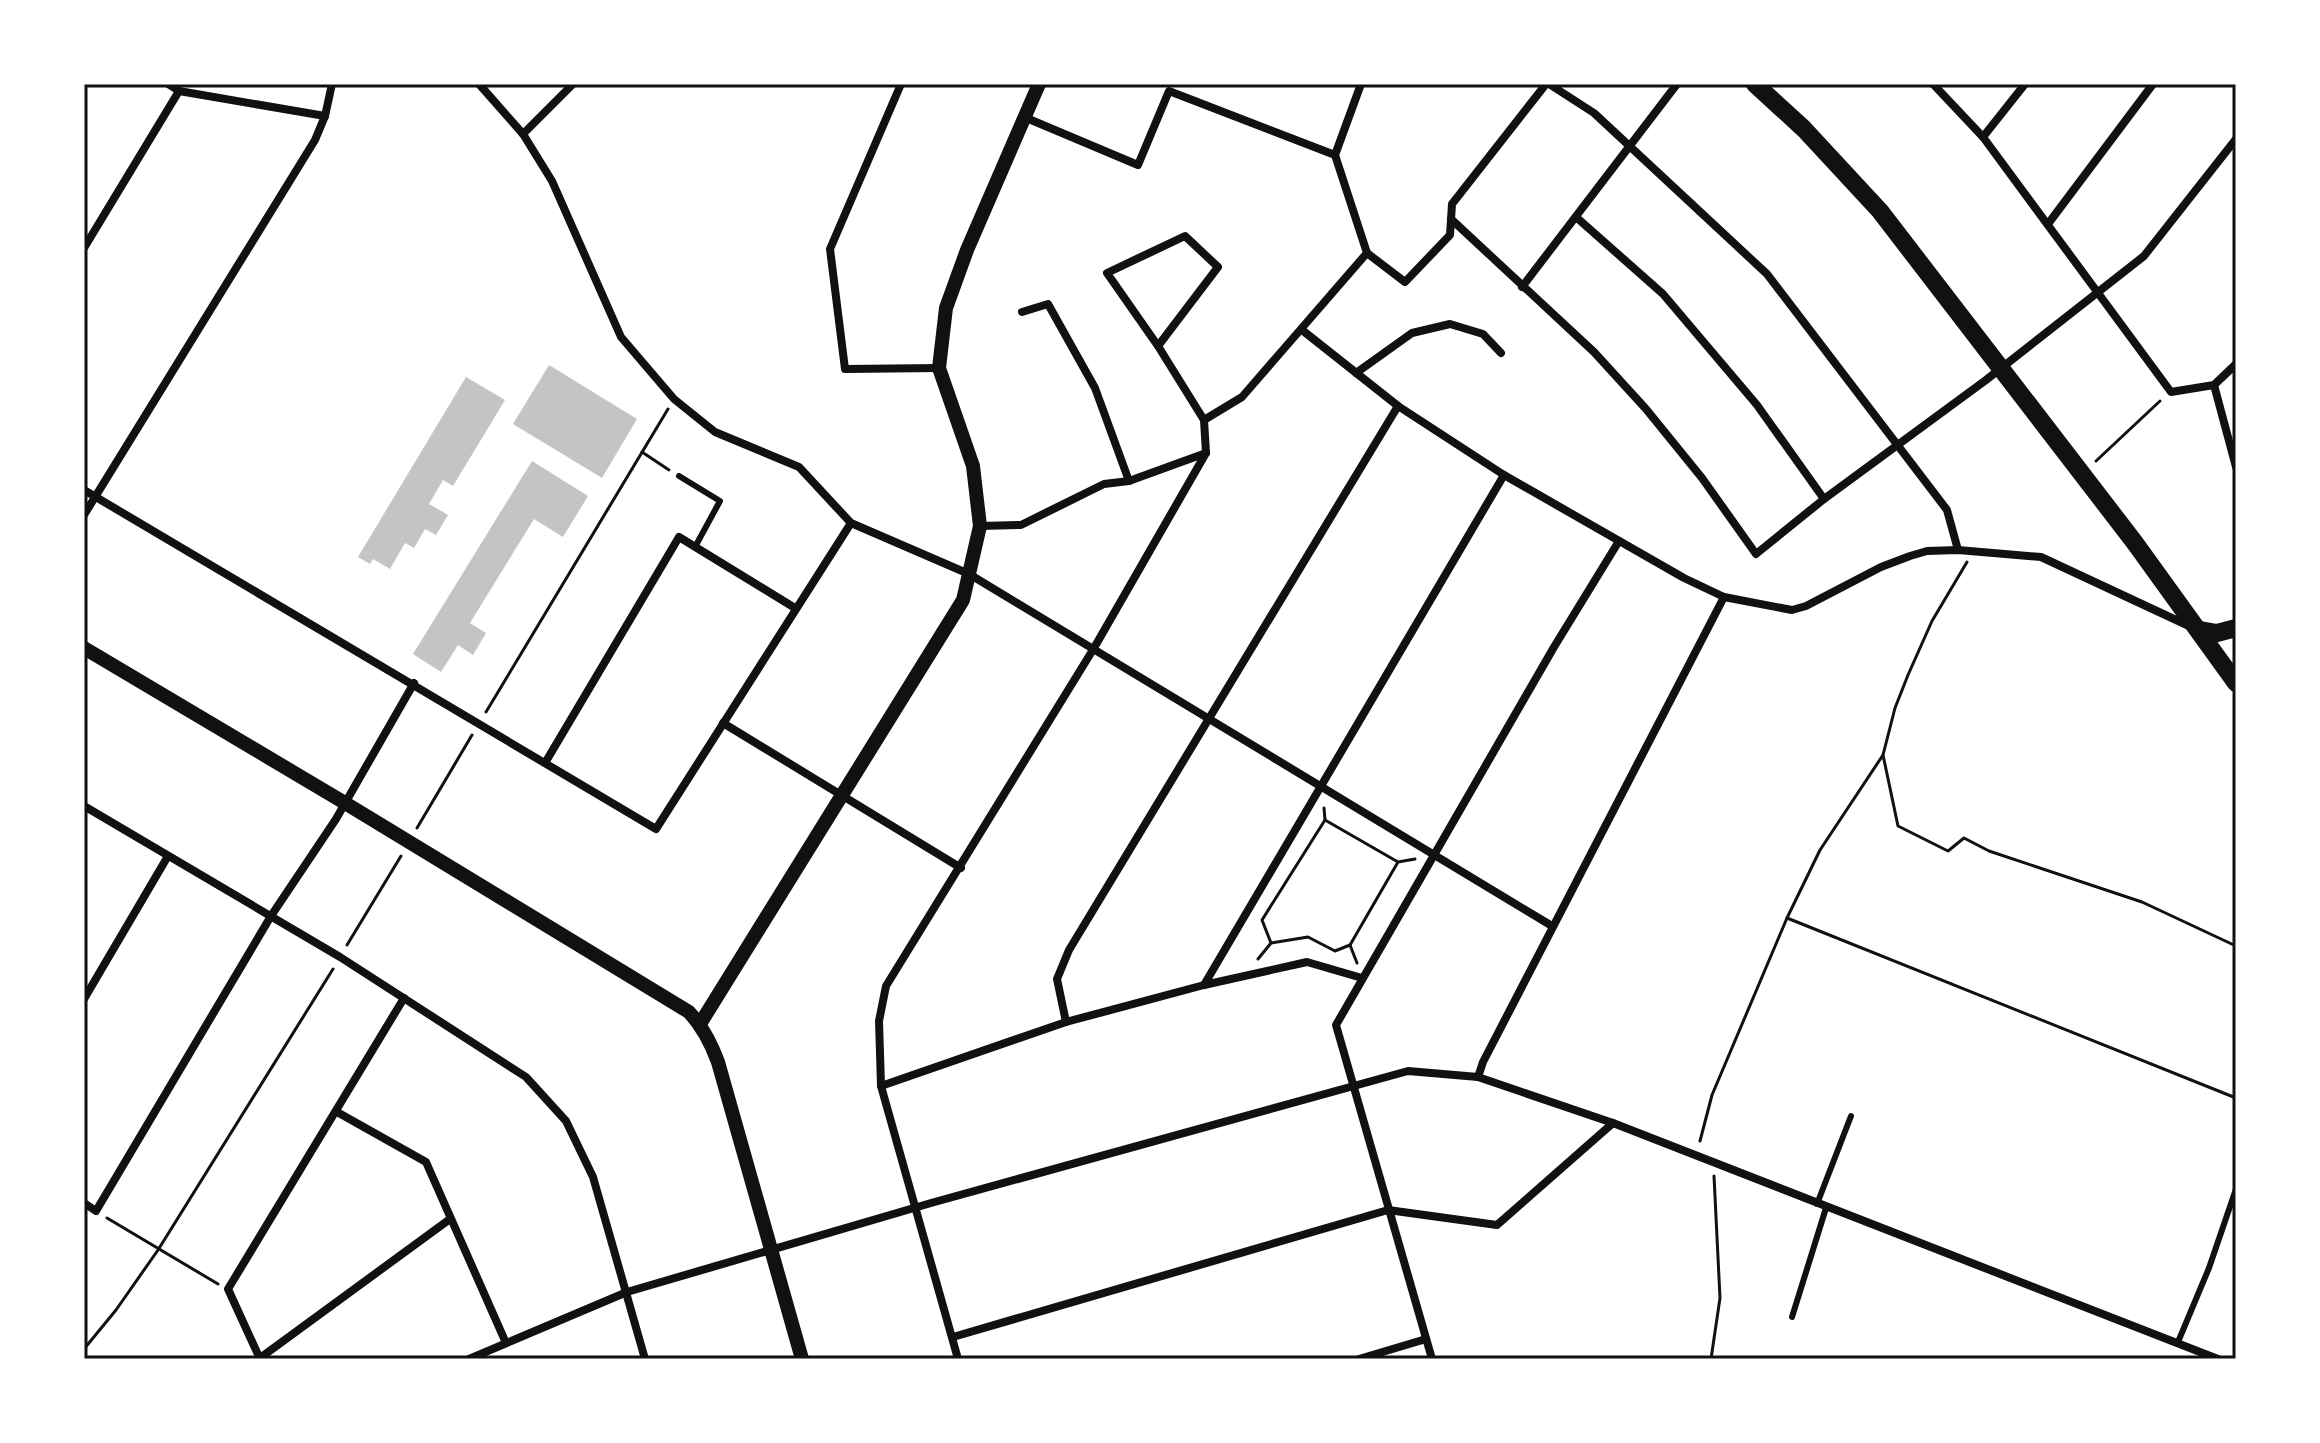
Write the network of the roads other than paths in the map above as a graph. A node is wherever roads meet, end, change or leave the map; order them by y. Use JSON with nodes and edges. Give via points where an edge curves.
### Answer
{"nodes":[{"id":1,"x":168,"y":84,"type":"edge"},
{"id":2,"x":332,"y":84,"type":"edge"},
{"id":3,"x":479,"y":84,"type":"edge"},
{"id":4,"x":573,"y":84,"type":"edge"},
{"id":5,"x":901,"y":84,"type":"edge"},
{"id":6,"x":1039,"y":84,"type":"edge"},
{"id":7,"x":1361,"y":84,"type":"edge"},
{"id":8,"x":1548,"y":84,"type":"edge"},
{"id":9,"x":1677,"y":84,"type":"edge"},
{"id":10,"x":1755,"y":84,"type":"edge"},
{"id":11,"x":1933,"y":84,"type":"edge"},
{"id":12,"x":2025,"y":84,"type":"edge"},
{"id":13,"x":2153,"y":84,"type":"edge"},
{"id":14,"x":179,"y":91,"type":"junction"},
{"id":15,"x":325,"y":116,"type":"junction"},
{"id":16,"x":1024,"y":117,"type":"junction"},
{"id":17,"x":523,"y":134,"type":"junction"},
{"id":18,"x":1983,"y":137,"type":"junction"},
{"id":19,"x":2236,"y":139,"type":"edge"},
{"id":20,"x":1630,"y":146,"type":"junction"},
{"id":21,"x":1335,"y":155,"type":"junction"},
{"id":22,"x":1576,"y":217,"type":"junction"},
{"id":23,"x":1451,"y":219,"type":"junction"},
{"id":24,"x":2048,"y":224,"type":"junction"},
{"id":25,"x":84,"y":248,"type":"edge"},
{"id":26,"x":1367,"y":253,"type":"junction"},
{"id":27,"x":1522,"y":287,"type":"junction"},
{"id":28,"x":2097,"y":294,"type":"junction"},
{"id":29,"x":1022,"y":312,"type":"dead end"},
{"id":30,"x":1302,"y":330,"type":"junction"},
{"id":31,"x":1158,"y":346,"type":"junction"},
{"id":32,"x":1501,"y":353,"type":"dead end"},
{"id":33,"x":2236,"y":364,"type":"edge"},
{"id":34,"x":939,"y":368,"type":"junction"},
{"id":35,"x":2001,"y":368,"type":"junction"},
{"id":36,"x":1356,"y":373,"type":"junction"},
{"id":37,"x":2214,"y":385,"type":"junction"},
{"id":38,"x":1398,"y":406,"type":"junction"},
{"id":39,"x":1204,"y":420,"type":"junction"},
{"id":40,"x":1899,"y":446,"type":"junction"},
{"id":41,"x":1206,"y":453,"type":"junction"},
{"id":42,"x":2236,"y":467,"type":"edge"},
{"id":43,"x":1504,"y":475,"type":"junction"},
{"id":44,"x":679,"y":476,"type":"road end"},
{"id":45,"x":1129,"y":481,"type":"junction"},
{"id":46,"x":84,"y":490,"type":"edge"},
{"id":47,"x":95,"y":497,"type":"junction"},
{"id":48,"x":1824,"y":499,"type":"junction"},
{"id":49,"x":84,"y":515,"type":"edge"},
{"id":50,"x":851,"y":523,"type":"junction"},
{"id":51,"x":980,"y":526,"type":"junction"},
{"id":52,"x":1619,"y":541,"type":"junction"},
{"id":53,"x":695,"y":547,"type":"junction"},
{"id":54,"x":1958,"y":550,"type":"junction"},
{"id":55,"x":969,"y":574,"type":"junction"},
{"id":56,"x":1724,"y":597,"type":"junction"},
{"id":57,"x":795,"y":608,"type":"junction"},
{"id":58,"x":2236,"y":628,"type":"edge"},
{"id":59,"x":2200,"y":630,"type":"junction"},
{"id":60,"x":84,"y":648,"type":"edge"},
{"id":61,"x":1094,"y":648,"type":"junction"},
{"id":62,"x":414,"y":683,"type":"junction"},
{"id":63,"x":2236,"y":683,"type":"edge"},
{"id":64,"x":1209,"y":719,"type":"junction"},
{"id":65,"x":723,"y":723,"type":"junction"},
{"id":66,"x":545,"y":763,"type":"junction"},
{"id":67,"x":1321,"y":787,"type":"junction"},
{"id":68,"x":841,"y":794,"type":"junction"},
{"id":69,"x":345,"y":803,"type":"junction"},
{"id":70,"x":84,"y":806,"type":"edge"},
{"id":71,"x":1434,"y":855,"type":"junction"},
{"id":72,"x":168,"y":856,"type":"junction"},
{"id":73,"x":961,"y":868,"type":"junction"},
{"id":74,"x":271,"y":916,"type":"junction"},
{"id":75,"x":1552,"y":926,"type":"junction"},
{"id":76,"x":1362,"y":978,"type":"junction"},
{"id":77,"x":1204,"y":985,"type":"junction"},
{"id":78,"x":404,"y":998,"type":"junction"},
{"id":79,"x":84,"y":999,"type":"edge"},
{"id":80,"x":1066,"y":1022,"type":"junction"},
{"id":81,"x":700,"y":1024,"type":"junction"},
{"id":82,"x":1478,"y":1077,"type":"junction"},
{"id":83,"x":1353,"y":1085,"type":"junction"},
{"id":84,"x":881,"y":1086,"type":"junction"},
{"id":85,"x":337,"y":1112,"type":"junction"},
{"id":86,"x":1851,"y":1116,"type":"dead end"},
{"id":87,"x":1613,"y":1123,"type":"junction"},
{"id":88,"x":2236,"y":1189,"type":"edge"},
{"id":89,"x":84,"y":1203,"type":"edge"},
{"id":90,"x":1817,"y":1204,"type":"junction"},
{"id":91,"x":915,"y":1207,"type":"junction"},
{"id":92,"x":1826,"y":1208,"type":"junction"},
{"id":93,"x":1388,"y":1210,"type":"junction"},
{"id":94,"x":450,"y":1219,"type":"junction"},
{"id":95,"x":771,"y":1250,"type":"junction"},
{"id":96,"x":627,"y":1292,"type":"junction"},
{"id":97,"x":1792,"y":1317,"type":"dead end"},
{"id":98,"x":953,"y":1337,"type":"junction"},
{"id":99,"x":1426,"y":1339,"type":"junction"},
{"id":100,"x":2178,"y":1342,"type":"junction"},
{"id":101,"x":506,"y":1343,"type":"junction"},
{"id":102,"x":260,"y":1358,"type":"edge"},
{"id":103,"x":469,"y":1359,"type":"edge"},
{"id":104,"x":645,"y":1359,"type":"edge"},
{"id":105,"x":802,"y":1359,"type":"edge"},
{"id":106,"x":958,"y":1359,"type":"edge"},
{"id":107,"x":1359,"y":1359,"type":"edge"},
{"id":108,"x":1432,"y":1359,"type":"edge"},
{"id":109,"x":2218,"y":1359,"type":"edge"}],
"edges":[{"from":1,"to":14,"type":"street"},
{"from":2,"to":15,"type":"street"},
{"from":3,"to":17,"type":"street"},
{"from":4,"to":17,"type":"street"},
{"from":5,"to":34,"type":"street","via":[[830,249],[845,369]]},
{"from":6,"to":16,"type":"street"},
{"from":7,"to":21,"type":"street"},
{"from":8,"to":20,"type":"street","via":[[1594,113]]},
{"from":8,"to":23,"type":"street","via":[[1452,204]]},
{"from":9,"to":20,"type":"street"},
{"from":10,"to":35,"type":"main road","via":[[1880,211]]},
{"from":11,"to":18,"type":"street"},
{"from":12,"to":18,"type":"street"},
{"from":13,"to":24,"type":"street"},
{"from":14,"to":15,"type":"street"},
{"from":14,"to":25,"type":"street"},
{"from":15,"to":47,"type":"street"},
{"from":16,"to":21,"type":"street","via":[[1138,165],[1169,91]]},
{"from":16,"to":34,"type":"street","via":[[946,308]]},
{"from":17,"to":50,"type":"street","via":[[552,181],[621,337],[674,399],[715,432],[799,467]]},
{"from":18,"to":24,"type":"street"},
{"from":19,"to":28,"type":"street","via":[[2144,256]]},
{"from":20,"to":22,"type":"street"},
{"from":20,"to":40,"type":"street","via":[[1767,274]]},
{"from":21,"to":26,"type":"street"},
{"from":22,"to":27,"type":"street"},
{"from":22,"to":48,"type":"street","via":[[1663,294],[1757,405]]},
{"from":23,"to":26,"type":"street","via":[[1450,235],[1405,282]]},
{"from":23,"to":27,"type":"street"},
{"from":24,"to":28,"type":"street"},
{"from":26,"to":30,"type":"street"},
{"from":27,"to":48,"type":"street","via":[[1594,352],[1646,409],[1756,554]]},
{"from":28,"to":35,"type":"street"},
{"from":28,"to":37,"type":"street","via":[[2171,392]]},
{"from":29,"to":45,"type":"street","via":[[1048,304],[1095,388]]},
{"from":30,"to":36,"type":"street"},
{"from":30,"to":39,"type":"street","via":[[1242,397]]},
{"from":31,"to":31,"type":"street","via":[[1107,273],[1185,236],[1218,267]]},
{"from":31,"to":39,"type":"street"},
{"from":32,"to":36,"type":"street","via":[[1483,334],[1450,324],[1412,333]]},
{"from":33,"to":37,"type":"street"},
{"from":34,"to":51,"type":"street","via":[[973,466]]},
{"from":35,"to":40,"type":"street"},
{"from":35,"to":59,"type":"main road"},
{"from":36,"to":38,"type":"street"},
{"from":37,"to":42,"type":"street"},
{"from":38,"to":43,"type":"street"},
{"from":38,"to":64,"type":"street"},
{"from":39,"to":41,"type":"street"},
{"from":40,"to":48,"type":"street"},
{"from":40,"to":54,"type":"street","via":[[1947,510]]},
{"from":41,"to":45,"type":"street"},
{"from":41,"to":61,"type":"street"},
{"from":43,"to":52,"type":"street"},
{"from":43,"to":67,"type":"street"},
{"from":44,"to":53,"type":"lane","via":[[720,501]]},
{"from":45,"to":51,"type":"street","via":[[1104,484],[1021,525]]},
{"from":46,"to":47,"type":"street"},
{"from":47,"to":49,"type":"street"},
{"from":47,"to":62,"type":"street"},
{"from":50,"to":55,"type":"street"},
{"from":50,"to":57,"type":"street"},
{"from":51,"to":55,"type":"street"},
{"from":52,"to":56,"type":"street"},
{"from":52,"to":71,"type":"street"},
{"from":53,"to":57,"type":"street"},
{"from":53,"to":66,"type":"street","via":[[679,537]]},
{"from":54,"to":56,"type":"street","via":[[1910,556],[1792,610]]},
{"from":54,"to":59,"type":"street","via":[[2041,557]]},
{"from":55,"to":61,"type":"street"},
{"from":55,"to":68,"type":"street","via":[[963,600]]},
{"from":56,"to":75,"type":"street"},
{"from":57,"to":65,"type":"street"},
{"from":58,"to":59,"type":"main road"},
{"from":59,"to":63,"type":"main road"},
{"from":60,"to":69,"type":"street"},
{"from":61,"to":64,"type":"street"},
{"from":61,"to":73,"type":"street"},
{"from":62,"to":66,"type":"street"},
{"from":62,"to":69,"type":"street"},
{"from":64,"to":67,"type":"street"},
{"from":64,"to":80,"type":"street","via":[[1069,950],[1057,979]]},
{"from":65,"to":66,"type":"street","via":[[656,829]]},
{"from":65,"to":68,"type":"street"},
{"from":67,"to":71,"type":"street"},
{"from":67,"to":77,"type":"street"},
{"from":68,"to":73,"type":"street"},
{"from":68,"to":81,"type":"street"},
{"from":69,"to":74,"type":"street"},
{"from":69,"to":81,"type":"street","via":[[412,835],[673,1001]]},
{"from":70,"to":72,"type":"street"},
{"from":71,"to":75,"type":"street"},
{"from":71,"to":76,"type":"street"},
{"from":72,"to":74,"type":"street"},
{"from":72,"to":79,"type":"street"},
{"from":73,"to":84,"type":"street","via":[[886,986],[879,1021]]},
{"from":74,"to":78,"type":"street"},
{"from":74,"to":89,"type":"street","via":[[96,1211]]},
{"from":75,"to":82,"type":"street"},
{"from":76,"to":77,"type":"street","via":[[1307,962]]},
{"from":76,"to":83,"type":"street","via":[[1336,1025]]},
{"from":77,"to":80,"type":"street"},
{"from":78,"to":85,"type":"street"},
{"from":78,"to":96,"type":"street","via":[[526,1077],[566,1121],[593,1177]]},
{"from":80,"to":84,"type":"street"},
{"from":81,"to":95,"type":"street","via":[[718,1062]]},
{"from":82,"to":83,"type":"street","via":[[1408,1071]]},
{"from":82,"to":87,"type":"street"},
{"from":83,"to":91,"type":"street"},
{"from":83,"to":93,"type":"street"},
{"from":84,"to":91,"type":"street"},
{"from":85,"to":94,"type":"street","via":[[426,1162]]},
{"from":85,"to":102,"type":"street","via":[[228,1289]]},
{"from":86,"to":90,"type":"lane"},
{"from":87,"to":90,"type":"street"},
{"from":87,"to":93,"type":"street","via":[[1497,1225]]},
{"from":88,"to":100,"type":"lane"},
{"from":90,"to":92,"type":"street"},
{"from":91,"to":95,"type":"street"},
{"from":91,"to":98,"type":"street"},
{"from":92,"to":97,"type":"lane"},
{"from":92,"to":100,"type":"street"},
{"from":93,"to":98,"type":"street"},
{"from":93,"to":99,"type":"street"},
{"from":94,"to":101,"type":"street"},
{"from":94,"to":102,"type":"street"},
{"from":95,"to":96,"type":"street"},
{"from":95,"to":105,"type":"street"},
{"from":96,"to":101,"type":"street"},
{"from":96,"to":104,"type":"street"},
{"from":98,"to":106,"type":"street"},
{"from":99,"to":107,"type":"street"},
{"from":99,"to":108,"type":"street"},
{"from":100,"to":109,"type":"street"},
{"from":101,"to":103,"type":"street"}]}
